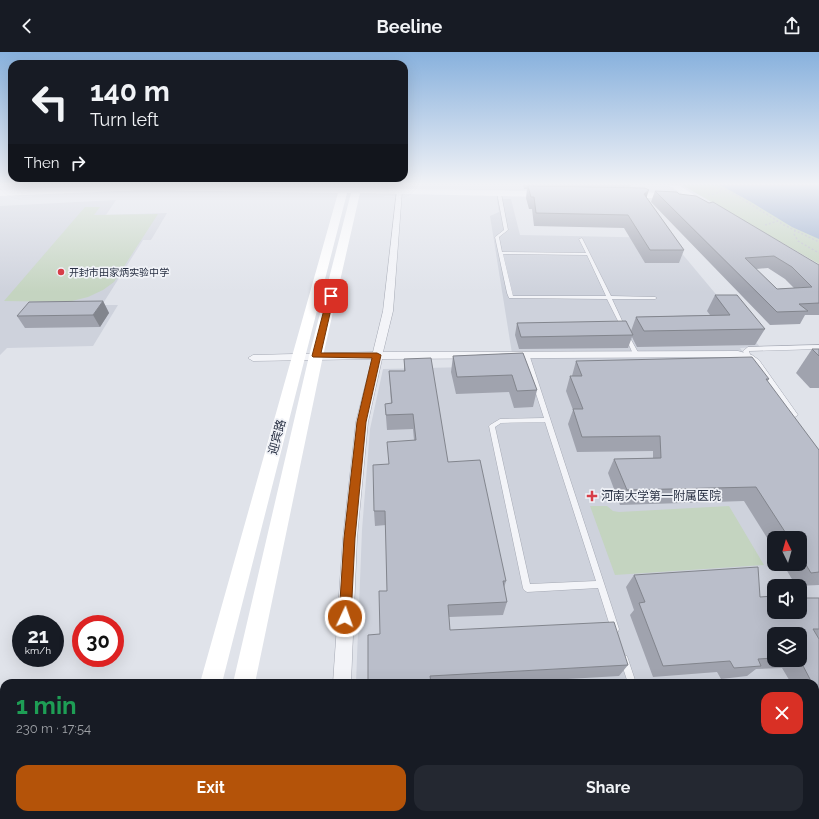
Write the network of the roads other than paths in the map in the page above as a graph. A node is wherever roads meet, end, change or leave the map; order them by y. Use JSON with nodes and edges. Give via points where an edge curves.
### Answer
{"nodes":[{"id":1,"x":341,"y":221,"type":"edge"},
{"id":2,"x":344,"y":221,"type":"edge"},
{"id":3,"x":396,"y":221,"type":"edge"},
{"id":4,"x":504,"y":221,"type":"edge"},
{"id":5,"x":581,"y":239,"type":"dead end"},
{"id":6,"x":500,"y":253,"type":"junction"},
{"id":7,"x":588,"y":254,"type":"junction"},
{"id":8,"x":608,"y":298,"type":"junction"},
{"id":9,"x":656,"y":298,"type":"dead end"},
{"id":10,"x":819,"y":347,"type":"edge"},
{"id":11,"x":526,"y":354,"type":"junction"},
{"id":12,"x":636,"y":354,"type":"junction"},
{"id":13,"x":377,"y":355,"type":"junction"},
{"id":14,"x":299,"y":356,"type":"junction"},
{"id":15,"x":316,"y":356,"type":"junction"},
{"id":16,"x":748,"y":357,"type":"junction"},
{"id":17,"x":253,"y":358,"type":"dead end"},
{"id":18,"x":547,"y":420,"type":"junction"},
{"id":19,"x":796,"y":421,"type":"edge"},
{"id":20,"x":600,"y":584,"type":"junction"},
{"id":21,"x":618,"y":637,"type":"edge"},
{"id":22,"x":622,"y":653,"type":"edge"},
{"id":23,"x":212,"y":679,"type":"edge"},
{"id":24,"x":245,"y":679,"type":"edge"},
{"id":25,"x":342,"y":679,"type":"edge"},
{"id":26,"x":631,"y":679,"type":"edge"}],
"edges":[{"from":1,"to":14,"type":"main road","name":"迎宾路"},
{"from":2,"to":15,"type":"main road","name":"迎宾路"},
{"from":3,"to":13,"type":"street","via":[[388,311]]},
{"from":4,"to":6,"type":"lane","via":[[506,230],[497,236]]},
{"from":5,"to":7,"type":"lane"},
{"from":6,"to":7,"type":"lane"},
{"from":6,"to":8,"type":"lane","via":[[511,297]]},
{"from":7,"to":8,"type":"lane"},
{"from":8,"to":9,"type":"lane"},
{"from":8,"to":12,"type":"lane"},
{"from":10,"to":16,"type":"lane","via":[[748,349]]},
{"from":11,"to":12,"type":"street"},
{"from":11,"to":13,"type":"street"},
{"from":11,"to":18,"type":"lane"},
{"from":12,"to":16,"type":"street","via":[[738,354]]},
{"from":13,"to":15,"type":"street"},
{"from":13,"to":25,"type":"street","via":[[362,422],[350,538]]},
{"from":14,"to":15,"type":"street"},
{"from":14,"to":17,"type":"street"},
{"from":14,"to":23,"type":"main road","name":"迎宾路"},
{"from":15,"to":24,"type":"main road","name":"迎宾路"},
{"from":16,"to":19,"type":"street"},
{"from":18,"to":20,"type":"lane"},
{"from":18,"to":20,"type":"lane","via":[[500,421],[492,426],[527,588]]},
{"from":20,"to":21,"type":"lane"},
{"from":22,"to":26,"type":"lane"}]}
